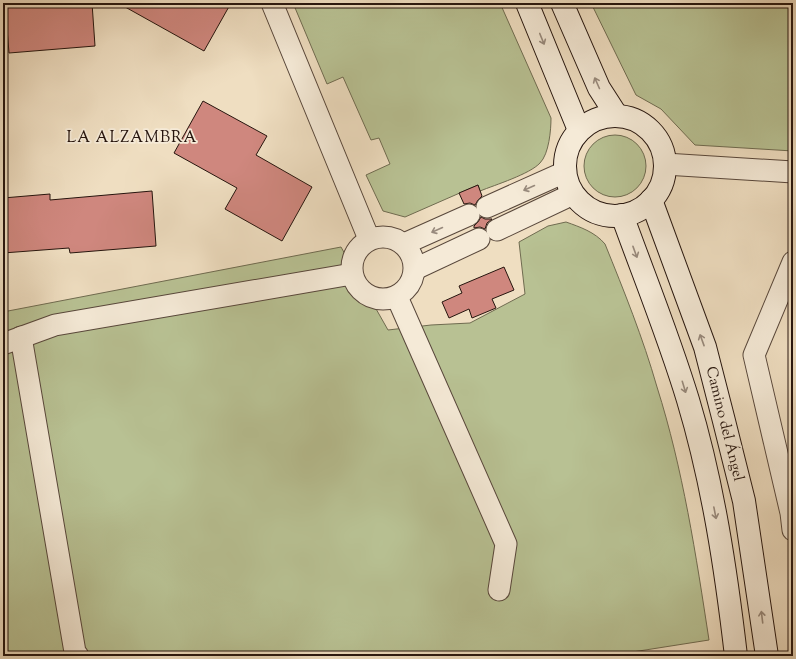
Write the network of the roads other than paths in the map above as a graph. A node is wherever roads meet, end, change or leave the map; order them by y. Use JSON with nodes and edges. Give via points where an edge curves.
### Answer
{"nodes":[{"id":1,"x":272,"y":3,"type":"edge"},
{"id":2,"x":527,"y":3,"type":"edge"},
{"id":3,"x":562,"y":3,"type":"edge"},
{"id":4,"x":617,"y":116,"type":"junction"},
{"id":5,"x":579,"y":130,"type":"junction"},
{"id":6,"x":665,"y":164,"type":"junction"},
{"id":7,"x":565,"y":172,"type":"junction"},
{"id":8,"x":793,"y":172,"type":"edge"},
{"id":9,"x":573,"y":194,"type":"junction"},
{"id":10,"x":651,"y":200,"type":"junction"},
{"id":11,"x":622,"y":215,"type":"junction"},
{"id":12,"x":497,"y":230,"type":"dead end"},
{"id":13,"x":369,"y":239,"type":"junction"},
{"id":14,"x":479,"y":239,"type":"dead end"},
{"id":15,"x":404,"y":244,"type":"junction"},
{"id":16,"x":793,"y":262,"type":"edge"},
{"id":17,"x":415,"y":268,"type":"junction"},
{"id":18,"x":352,"y":274,"type":"junction"},
{"id":19,"x":397,"y":297,"type":"junction"},
{"id":20,"x":12,"y":341,"type":"edge"},
{"id":21,"x":793,"y":530,"type":"edge"},
{"id":22,"x":499,"y":590,"type":"dead end"},
{"id":23,"x":78,"y":656,"type":"edge"},
{"id":24,"x":736,"y":656,"type":"edge"},
{"id":25,"x":767,"y":656,"type":"edge"}],
"edges":[{"from":1,"to":13,"type":"street"},
{"from":2,"to":5,"type":"street","one_way":true},
{"from":4,"to":3,"type":"street","one_way":true,"via":[[599,88]]},
{"from":4,"to":5,"type":"street","via":[[603,117]]},
{"from":4,"to":6,"type":"street","via":[[632,119],[645,126],[655,136]]},
{"from":5,"to":7,"type":"street","via":[[567,149]]},
{"from":6,"to":8,"type":"street"},
{"from":6,"to":10,"type":"street","via":[[661,184]]},
{"from":7,"to":9,"type":"street"},
{"from":7,"to":15,"type":"street","one_way":true},
{"from":9,"to":11,"type":"street","via":[[582,204],[594,211],[606,215]]},
{"from":9,"to":12,"type":"street"},
{"from":10,"to":11,"type":"street","via":[[637,211]]},
{"from":25,"to":10,"type":"street","name":"Camino del Ángel","one_way":true,"via":[[744,501],[724,420],[704,348]]},
{"from":11,"to":24,"type":"street","name":"Camino del Ángel","one_way":true,"via":[[674,356],[688,402],[715,515]]},
{"from":13,"to":15,"type":"street","via":[[382,236],[394,238]]},
{"from":13,"to":18,"type":"street","via":[[354,254]]},
{"from":14,"to":17,"type":"street"},
{"from":15,"to":17,"type":"street","via":[[412,255]]},
{"from":16,"to":21,"type":"street","via":[[754,355]]},
{"from":17,"to":19,"type":"street","via":[[410,285]]},
{"from":18,"to":19,"type":"street","via":[[361,291],[378,300]]},
{"from":18,"to":20,"type":"street","via":[[56,325]]},
{"from":19,"to":22,"type":"street","via":[[506,544]]},
{"from":20,"to":23,"type":"street","via":[[75,652]]}]}
